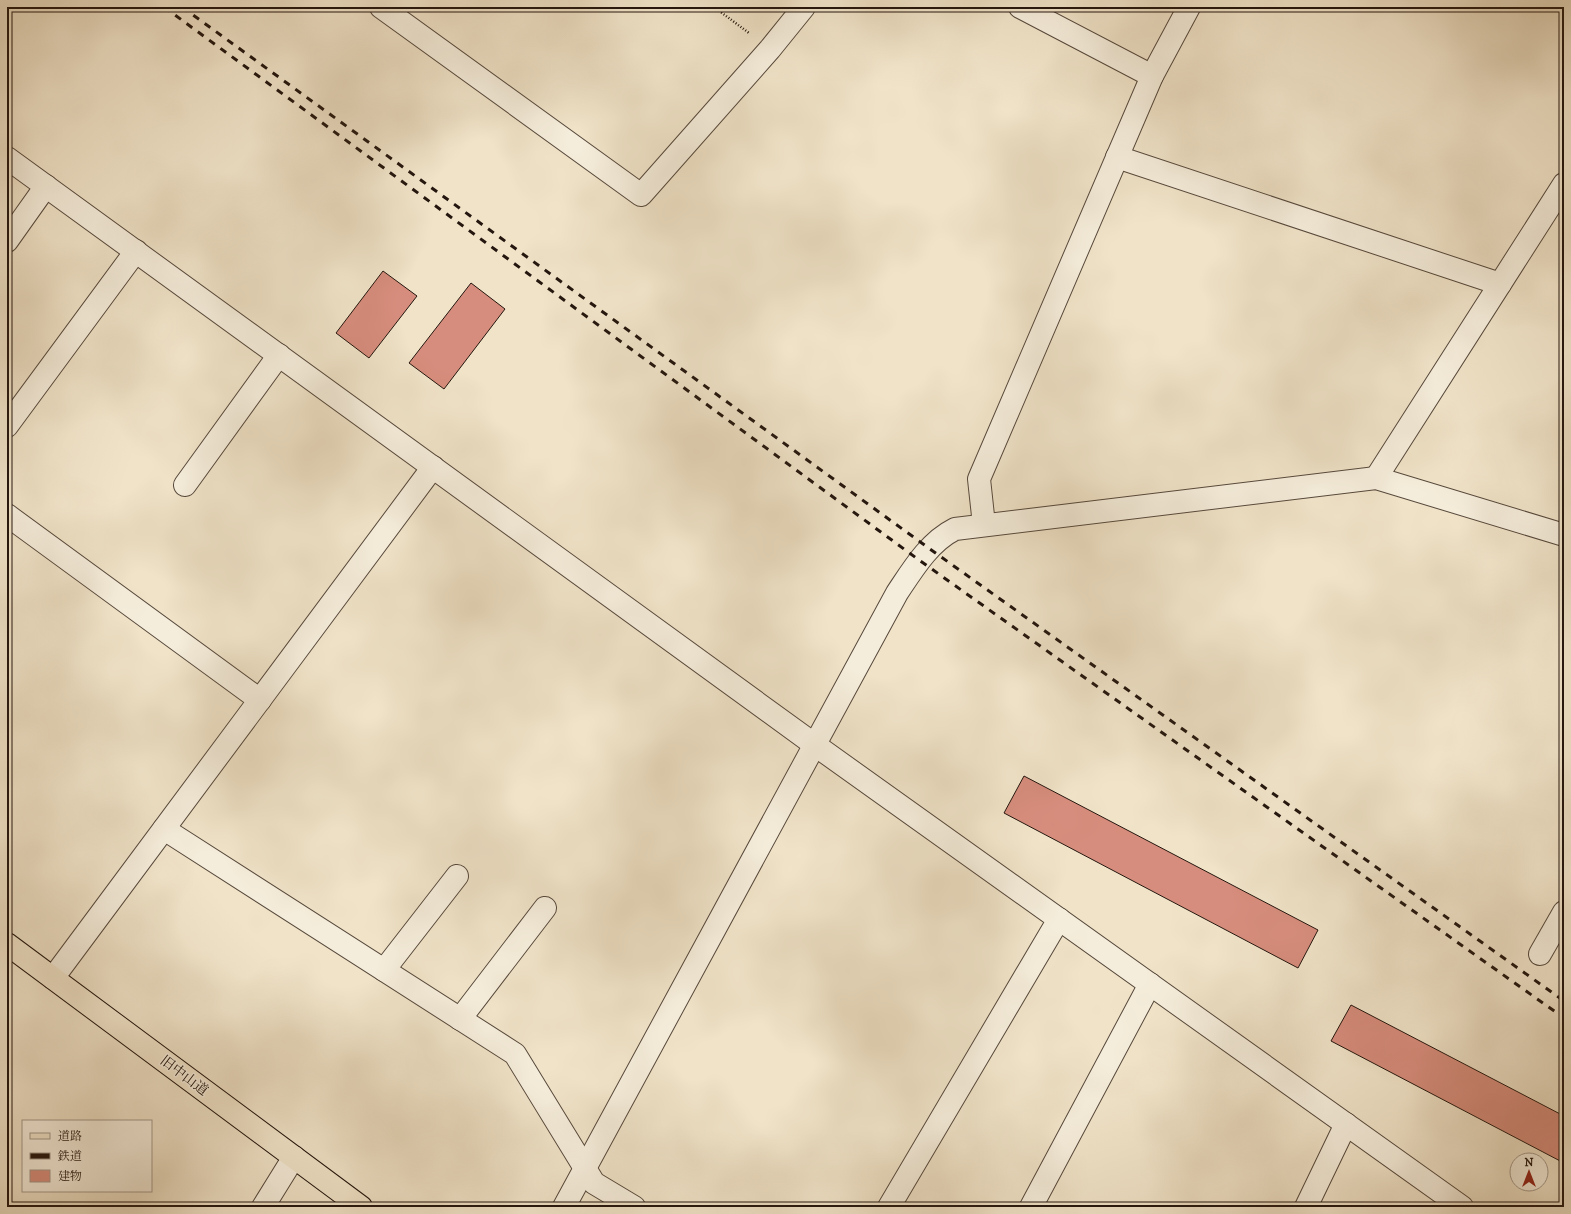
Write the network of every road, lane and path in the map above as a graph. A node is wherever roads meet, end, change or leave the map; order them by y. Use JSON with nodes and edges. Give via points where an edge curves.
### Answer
{"nodes":[{"id":1,"x":381,"y":7,"type":"edge"},
{"id":2,"x":714,"y":7,"type":"edge"},
{"id":3,"x":804,"y":7,"type":"edge"},
{"id":4,"x":1020,"y":7,"type":"edge"},
{"id":5,"x":1189,"y":7,"type":"edge"},
{"id":6,"x":770,"y":49,"type":"junction"},
{"id":7,"x":1152,"y":76,"type":"junction"},
{"id":8,"x":1117,"y":157,"type":"junction"},
{"id":9,"x":7,"y":158,"type":"edge"},
{"id":10,"x":1564,"y":184,"type":"edge"},
{"id":11,"x":46,"y":186,"type":"junction"},
{"id":12,"x":7,"y":241,"type":"edge"},
{"id":13,"x":136,"y":251,"type":"junction"},
{"id":14,"x":1500,"y":284,"type":"junction"},
{"id":15,"x":279,"y":355,"type":"junction"},
{"id":16,"x":7,"y":426,"type":"edge"},
{"id":17,"x":433,"y":467,"type":"junction"},
{"id":18,"x":1376,"y":478,"type":"junction"},
{"id":19,"x":185,"y":485,"type":"dead end"},
{"id":20,"x":7,"y":515,"type":"edge"},
{"id":21,"x":984,"y":525,"type":"junction"},
{"id":22,"x":1564,"y":535,"type":"edge"},
{"id":23,"x":260,"y":700,"type":"junction"},
{"id":24,"x":816,"y":745,"type":"junction"},
{"id":25,"x":164,"y":829,"type":"junction"},
{"id":26,"x":457,"y":876,"type":"dead end"},
{"id":27,"x":544,"y":908,"type":"dead end"},
{"id":28,"x":1564,"y":912,"type":"edge"},
{"id":29,"x":1059,"y":919,"type":"junction"},
{"id":30,"x":7,"y":944,"type":"edge"},
{"id":31,"x":1540,"y":954,"type":"dead end"},
{"id":32,"x":384,"y":970,"type":"junction"},
{"id":33,"x":53,"y":978,"type":"junction"},
{"id":34,"x":1150,"y":984,"type":"junction"},
{"id":35,"x":460,"y":1019,"type":"junction"},
{"id":36,"x":1346,"y":1124,"type":"junction"},
{"id":37,"x":294,"y":1157,"type":"junction"},
{"id":38,"x":584,"y":1168,"type":"junction"},
{"id":39,"x":1453,"y":1204,"type":"edge"},
{"id":40,"x":263,"y":1207,"type":"edge"},
{"id":41,"x":361,"y":1207,"type":"edge"},
{"id":42,"x":564,"y":1207,"type":"edge"},
{"id":43,"x":634,"y":1207,"type":"edge"},
{"id":44,"x":889,"y":1207,"type":"edge"},
{"id":45,"x":1031,"y":1207,"type":"edge"},
{"id":46,"x":1306,"y":1207,"type":"edge"}],
"edges":[{"from":1,"to":6,"type":"street","via":[[641,195]]},
{"from":2,"to":6,"type":"path"},
{"from":3,"to":6,"type":"street"},
{"from":4,"to":7,"type":"street"},
{"from":5,"to":7,"type":"street"},
{"from":7,"to":8,"type":"street"},
{"from":8,"to":14,"type":"street"},
{"from":8,"to":21,"type":"street","via":[[979,479]]},
{"from":9,"to":11,"type":"street"},
{"from":10,"to":14,"type":"street"},
{"from":11,"to":12,"type":"street"},
{"from":11,"to":13,"type":"street"},
{"from":13,"to":15,"type":"street"},
{"from":13,"to":16,"type":"street"},
{"from":14,"to":18,"type":"street"},
{"from":15,"to":17,"type":"street"},
{"from":15,"to":19,"type":"street"},
{"from":17,"to":23,"type":"street"},
{"from":17,"to":24,"type":"street"},
{"from":18,"to":21,"type":"street"},
{"from":18,"to":22,"type":"street"},
{"from":20,"to":23,"type":"street"},
{"from":21,"to":24,"type":"street","via":[[956,528],[947,533],[919,560],[897,593]]},
{"from":23,"to":25,"type":"street"},
{"from":24,"to":29,"type":"street"},
{"from":24,"to":38,"type":"street"},
{"from":25,"to":32,"type":"street"},
{"from":25,"to":33,"type":"street"},
{"from":26,"to":32,"type":"street"},
{"from":27,"to":35,"type":"street"},
{"from":28,"to":31,"type":"street"},
{"from":29,"to":34,"type":"street"},
{"from":29,"to":44,"type":"street"},
{"from":30,"to":33,"type":"main road","name":"旧中山道"},
{"from":32,"to":35,"type":"street"},
{"from":33,"to":37,"type":"main road","name":"旧中山道"},
{"from":34,"to":36,"type":"street"},
{"from":34,"to":45,"type":"street"},
{"from":35,"to":38,"type":"street","via":[[515,1054]]},
{"from":36,"to":39,"type":"street"},
{"from":36,"to":46,"type":"street"},
{"from":37,"to":40,"type":"street"},
{"from":37,"to":41,"type":"main road","name":"旧中山道"},
{"from":38,"to":42,"type":"street"},
{"from":38,"to":43,"type":"street","via":[[594,1183]]}]}
